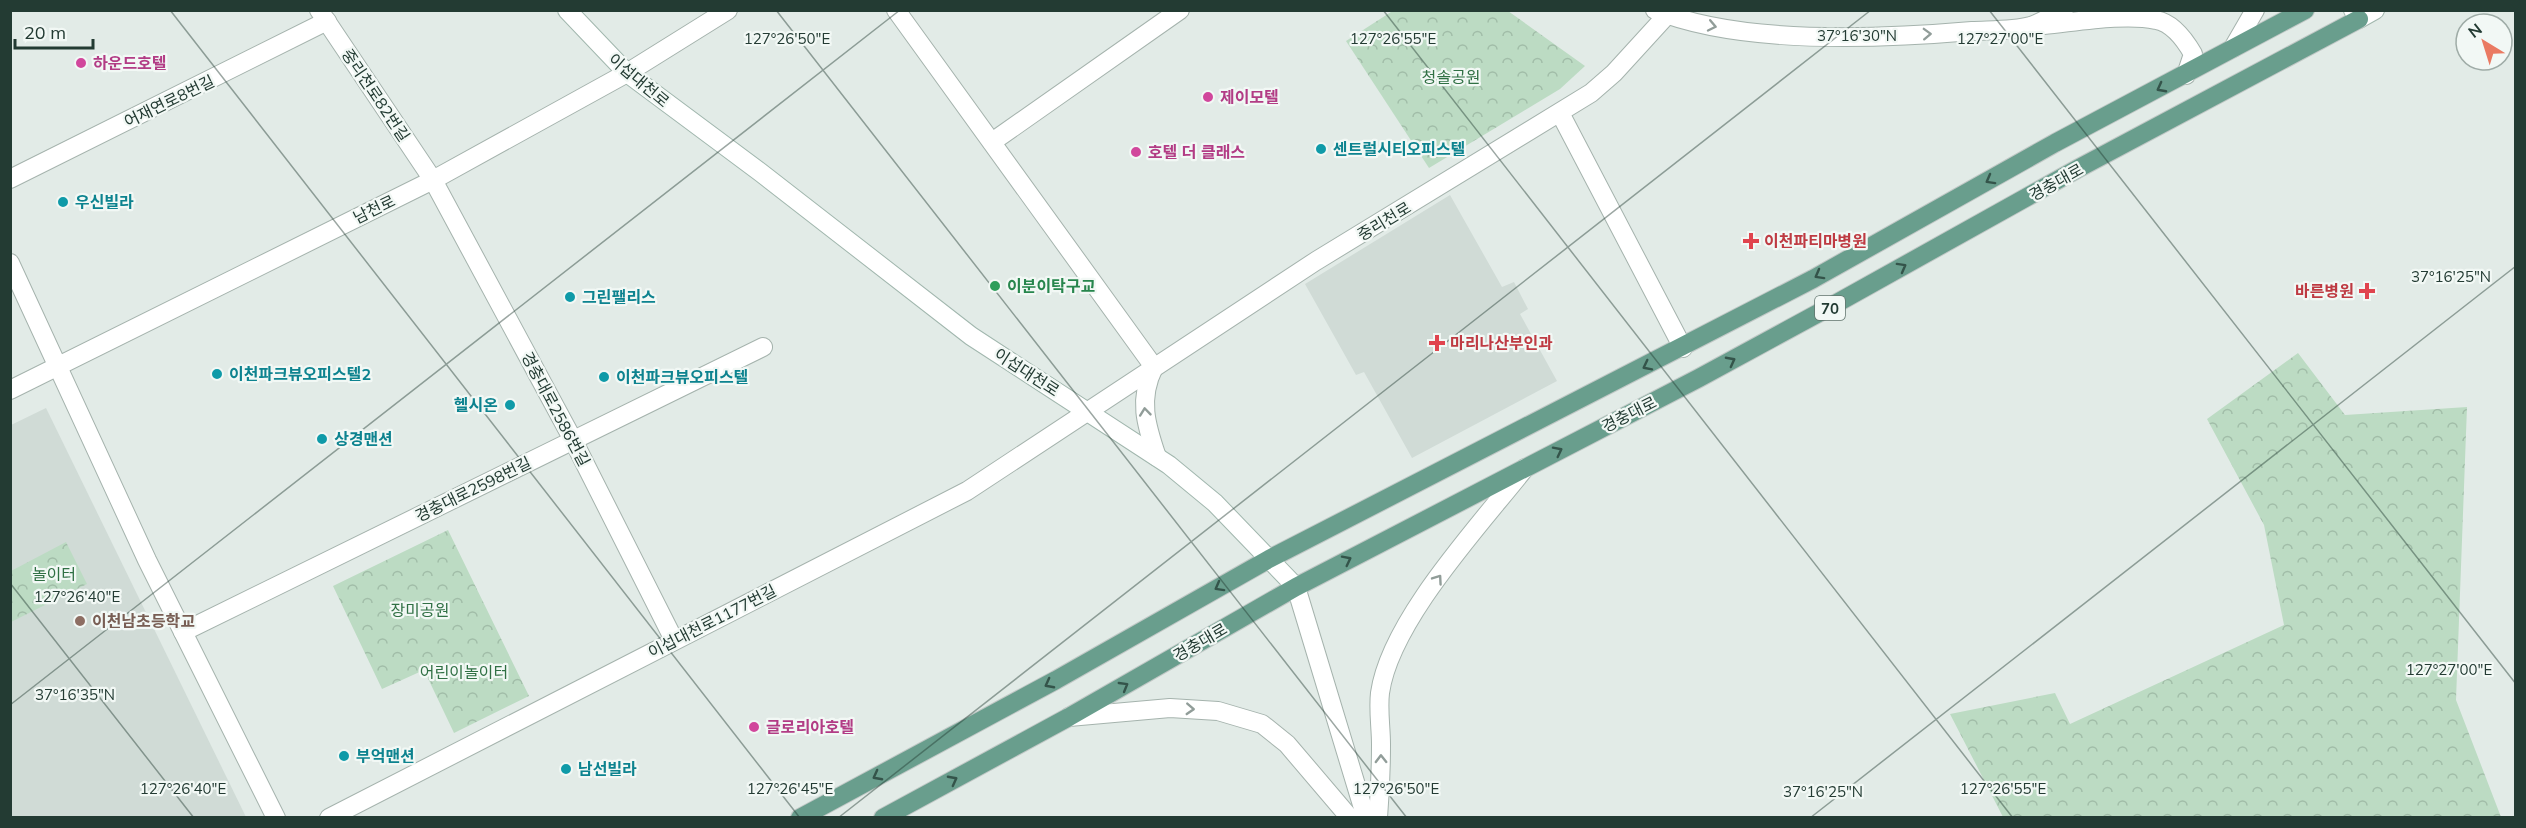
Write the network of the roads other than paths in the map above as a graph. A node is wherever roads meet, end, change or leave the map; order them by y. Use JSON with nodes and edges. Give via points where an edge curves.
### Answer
{"nodes":[{"id":1,"x":567,"y":10,"type":"edge"},
{"id":2,"x":728,"y":10,"type":"edge"},
{"id":3,"x":896,"y":10,"type":"edge"},
{"id":4,"x":1180,"y":10,"type":"edge"},
{"id":5,"x":2064,"y":10,"type":"edge"},
{"id":6,"x":2255,"y":10,"type":"edge"},
{"id":7,"x":2305,"y":10,"type":"edge"},
{"id":8,"x":1661,"y":13,"type":"edge"},
{"id":9,"x":2362,"y":13,"type":"edge"},
{"id":10,"x":323,"y":16,"type":"edge"},
{"id":11,"x":2030,"y":26,"type":"junction"},
{"id":12,"x":2233,"y":48,"type":"junction"},
{"id":13,"x":627,"y":73,"type":"junction"},
{"id":14,"x":2186,"y":75,"type":"junction"},
{"id":15,"x":1560,"y":113,"type":"junction"},
{"id":16,"x":992,"y":142,"type":"junction"},
{"id":17,"x":10,"y":179,"type":"edge"},
{"id":18,"x":433,"y":180,"type":"junction"},
{"id":19,"x":10,"y":263,"type":"edge"},
{"id":20,"x":763,"y":347,"type":"dead end"},
{"id":21,"x":1683,"y":348,"type":"junction"},
{"id":22,"x":58,"y":366,"type":"junction"},
{"id":23,"x":1154,"y":367,"type":"junction"},
{"id":24,"x":10,"y":390,"type":"edge"},
{"id":25,"x":1087,"y":411,"type":"junction"},
{"id":26,"x":573,"y":440,"type":"junction"},
{"id":27,"x":1157,"y":457,"type":"junction"},
{"id":28,"x":1525,"y":468,"type":"junction"},
{"id":29,"x":1269,"y":559,"type":"junction"},
{"id":30,"x":1296,"y":587,"type":"junction"},
{"id":31,"x":183,"y":632,"type":"junction"},
{"id":32,"x":674,"y":640,"type":"junction"},
{"id":33,"x":1069,"y":717,"type":"junction"},
{"id":34,"x":276,"y":818,"type":"edge"},
{"id":35,"x":329,"y":818,"type":"edge"},
{"id":36,"x":800,"y":818,"type":"edge"},
{"id":37,"x":883,"y":818,"type":"edge"},
{"id":38,"x":1350,"y":818,"type":"edge"},
{"id":39,"x":1366,"y":818,"type":"edge"},
{"id":40,"x":1378,"y":818,"type":"edge"}],
"edges":[{"from":1,"to":13,"type":"street","name":"이섭대천로"},
{"from":2,"to":13,"type":"street","name":"남천로"},
{"from":3,"to":16,"type":"street"},
{"from":4,"to":16,"type":"street"},
{"from":5,"to":11,"type":"street","name":"중리천로"},
{"from":6,"to":12,"type":"street"},
{"from":7,"to":12,"type":"main road","name":"경충대로","number":"70"},
{"from":8,"to":11,"type":"street","name":"중리천로","one_way":true,"via":[[1716,28],[1788,36],[1951,33]]},
{"from":8,"to":15,"type":"street","name":"중리천로","via":[[1614,74]]},
{"from":28,"to":9,"type":"main road","name":"경충대로","number":"70","one_way":true,"via":[[1828,309]]},
{"from":10,"to":17,"type":"street","name":"어재연로8번길"},
{"from":10,"to":18,"type":"street","name":"중리천로82번길"},
{"from":11,"to":14,"type":"street","via":[[2158,20],[2186,40],[2193,54]]},
{"from":12,"to":14,"type":"main road","name":"경충대로","number":"70"},
{"from":13,"to":18,"type":"street","name":"남천로"},
{"from":13,"to":25,"type":"street","name":"이섭대천로","via":[[971,336]]},
{"from":14,"to":21,"type":"main road","name":"경충대로","number":"70","one_way":true},
{"from":15,"to":21,"type":"street"},
{"from":15,"to":23,"type":"street","name":"중리천로","via":[[1316,261]]},
{"from":16,"to":23,"type":"street"},
{"from":18,"to":22,"type":"street","name":"남천로"},
{"from":18,"to":26,"type":"street","name":"경충대로2586번길"},
{"from":19,"to":22,"type":"street"},
{"from":20,"to":26,"type":"street","name":"경충대로2598번길"},
{"from":21,"to":29,"type":"main road","name":"경충대로","number":"70","one_way":true},
{"from":22,"to":24,"type":"street","name":"남천로"},
{"from":22,"to":31,"type":"street"},
{"from":23,"to":25,"type":"street","name":"중리천로"},
{"from":27,"to":23,"type":"street","one_way":true,"via":[[1144,411],[1144,394]]},
{"from":25,"to":27,"type":"street","name":"이섭대천로"},
{"from":25,"to":32,"type":"street","name":"이섭대천로1177번길","via":[[938,508]]},
{"from":26,"to":31,"type":"street","name":"경충대로2598번길"},
{"from":26,"to":32,"type":"street","name":"경충대로2586번길"},
{"from":27,"to":29,"type":"street","name":"이섭대천로","via":[[1215,502]]},
{"from":30,"to":28,"type":"main road","name":"경충대로","number":"70","one_way":true},
{"from":40,"to":28,"type":"street","one_way":true,"via":[[1380,693],[1392,651],[1405,625],[1446,568]]},
{"from":29,"to":30,"type":"street","name":"이섭대천로"},
{"from":29,"to":36,"type":"main road","name":"경충대로","one_way":true},
{"from":33,"to":30,"type":"main road","name":"경충대로","one_way":true},
{"from":30,"to":39,"type":"street","name":"이섭대천로"},
{"from":31,"to":34,"type":"street"},
{"from":32,"to":35,"type":"street","name":"이섭대천로1177번길"},
{"from":37,"to":33,"type":"main road","name":"경충대로","one_way":true},
{"from":33,"to":38,"type":"street","one_way":true,"via":[[1170,708],[1218,711],[1262,723],[1287,744]]}]}
